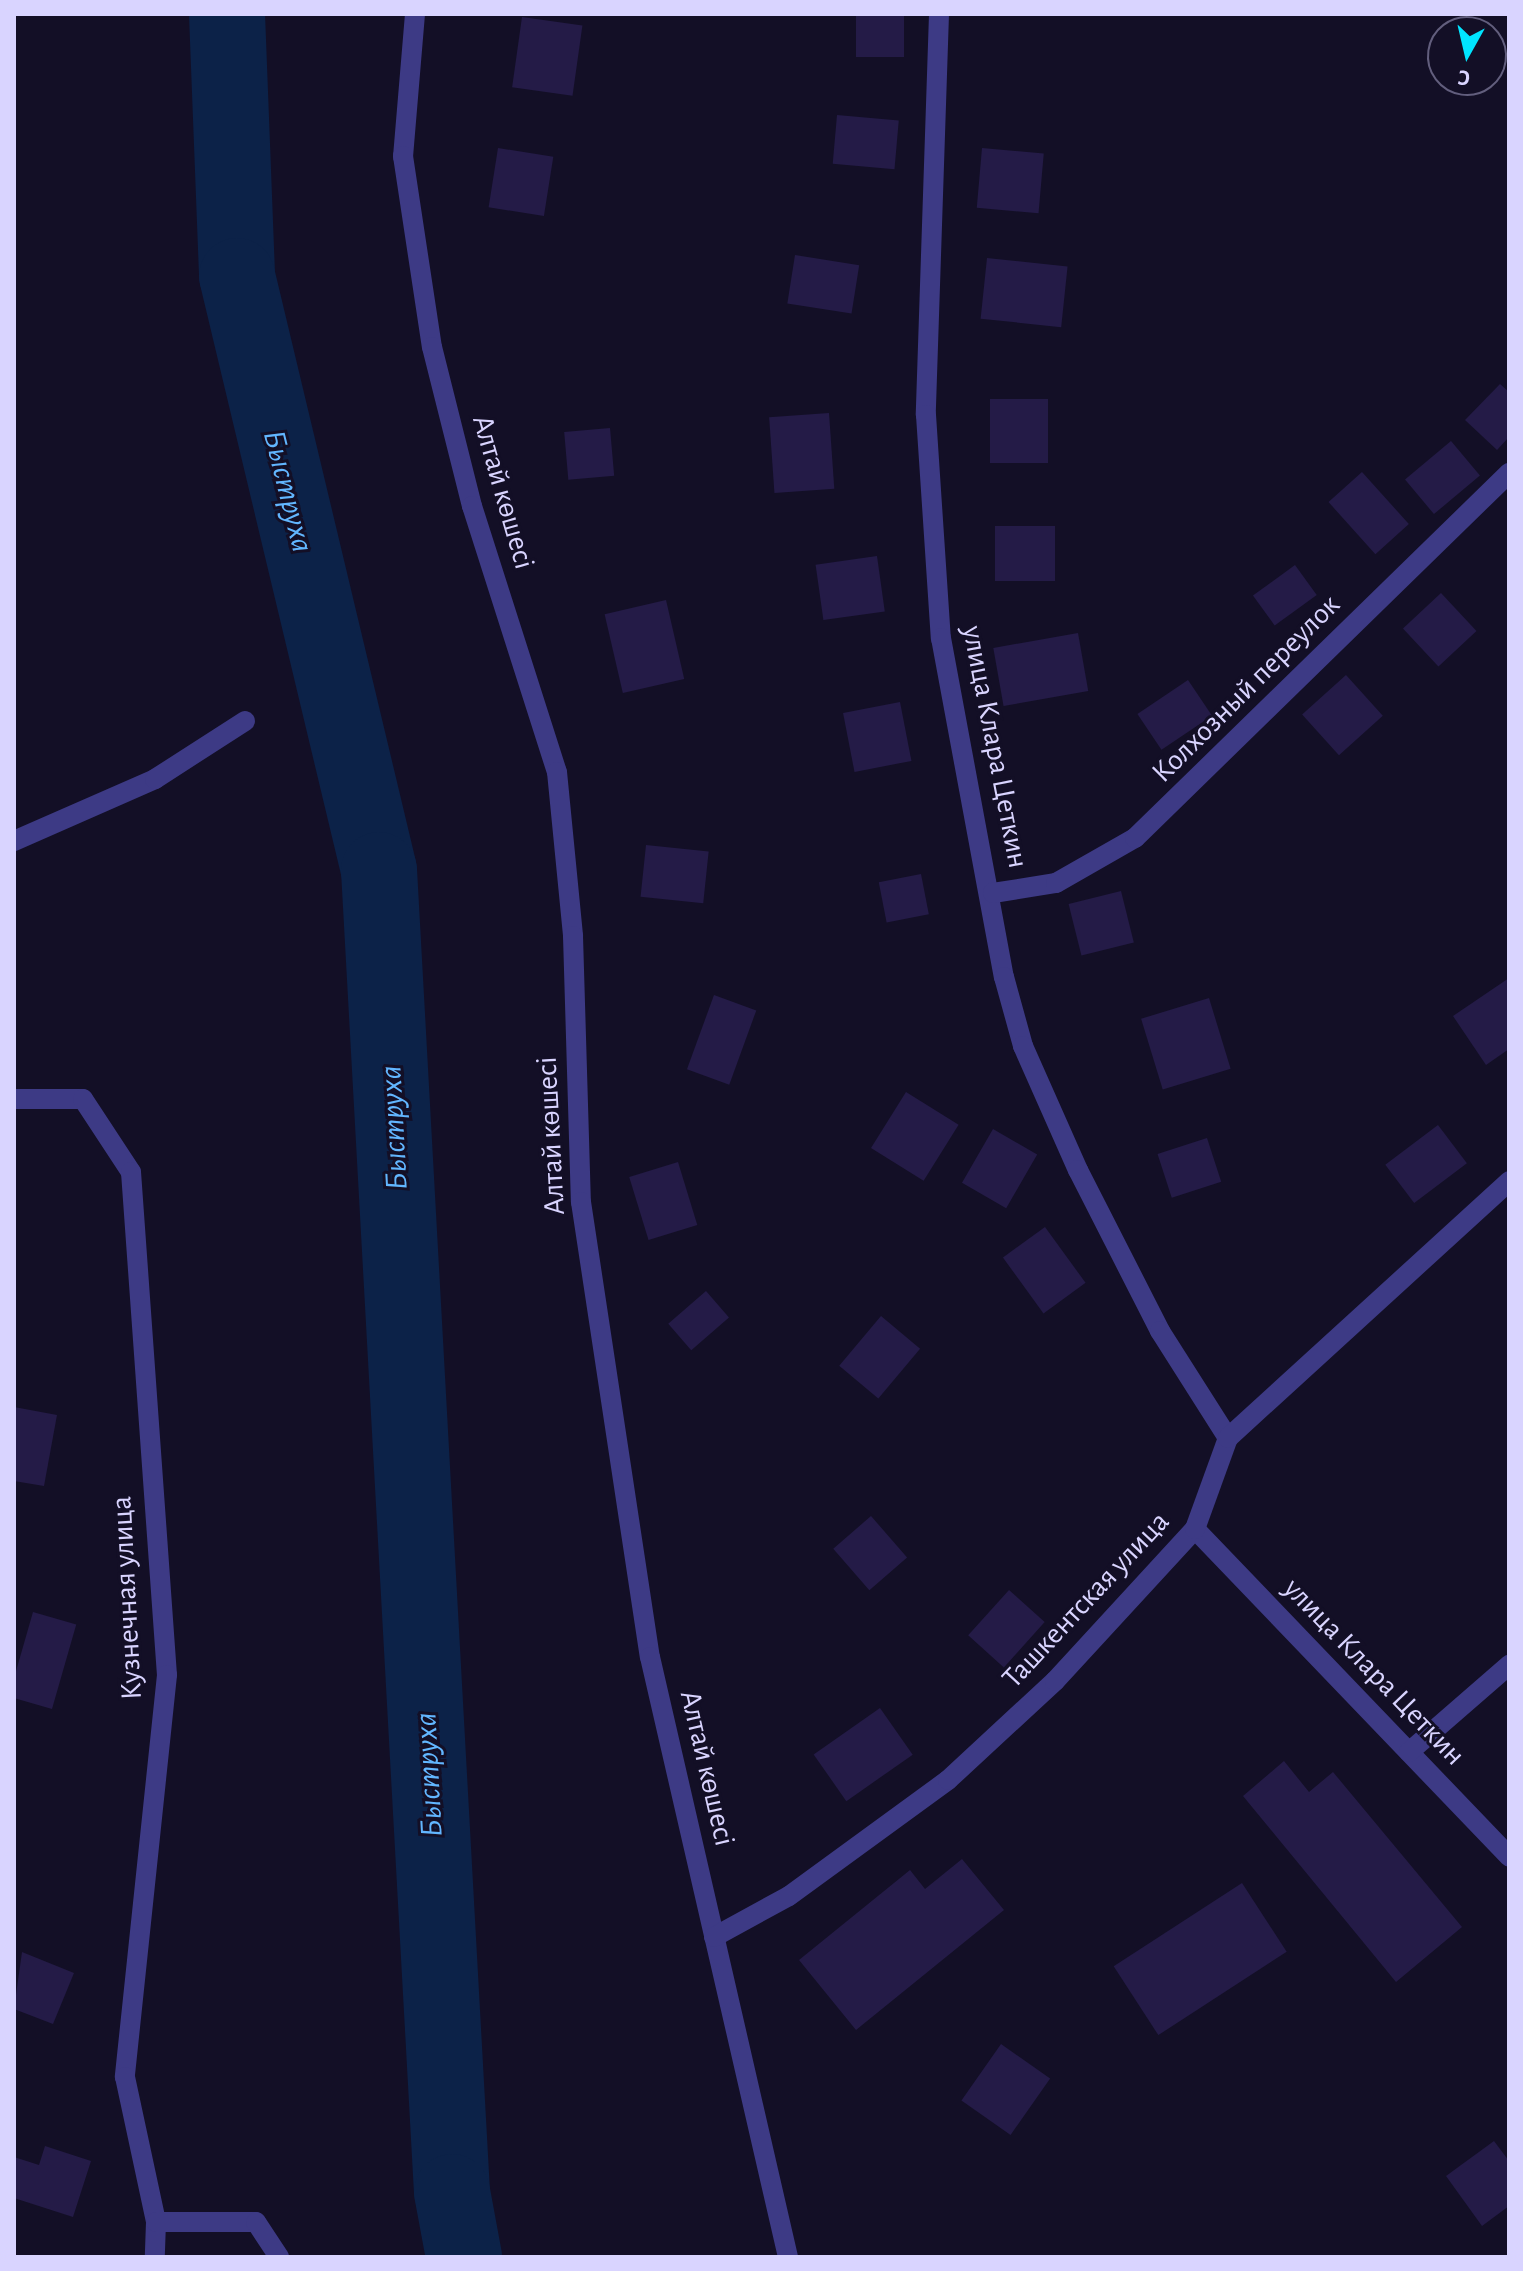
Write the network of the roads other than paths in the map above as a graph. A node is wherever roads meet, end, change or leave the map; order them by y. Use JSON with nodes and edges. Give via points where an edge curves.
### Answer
{"nodes":[{"id":1,"x":415,"y":14,"type":"edge"},
{"id":2,"x":939,"y":14,"type":"edge"},
{"id":3,"x":1509,"y":473,"type":"edge"},
{"id":4,"x":245,"y":721,"type":"dead end"},
{"id":5,"x":14,"y":841,"type":"edge"},
{"id":6,"x":993,"y":893,"type":"junction"},
{"id":7,"x":14,"y":1099,"type":"edge"},
{"id":8,"x":1509,"y":1181,"type":"edge"},
{"id":9,"x":1228,"y":1438,"type":"junction"},
{"id":10,"x":1195,"y":1529,"type":"junction"},
{"id":11,"x":1509,"y":1665,"type":"edge"},
{"id":12,"x":1409,"y":1752,"type":"junction"},
{"id":13,"x":1509,"y":1857,"type":"edge"},
{"id":14,"x":714,"y":1937,"type":"junction"},
{"id":15,"x":156,"y":2222,"type":"junction"},
{"id":16,"x":155,"y":2257,"type":"edge"},
{"id":17,"x":279,"y":2257,"type":"edge"},
{"id":18,"x":788,"y":2257,"type":"edge"}],
"edges":[{"from":1,"to":14,"type":"street","name":"Алтай көшесі","via":[[403,156],[432,347],[472,506],[557,772],[573,936],[581,1202],[650,1657]]},
{"from":2,"to":6,"type":"street","name":"улица Клара Цеткин","via":[[926,415],[941,638]]},
{"from":3,"to":6,"type":"street","name":"Колхозный переулок","via":[[1135,838],[1056,883]]},
{"from":4,"to":5,"type":"street","via":[[155,779]]},
{"from":6,"to":9,"type":"street","name":"улица Клара Цеткин","via":[[1023,1046],[1160,1331]]},
{"from":7,"to":15,"type":"street","name":"Кузнечная улица","via":[[83,1099],[131,1172],[167,1675],[125,2077]]},
{"from":8,"to":9,"type":"street","name":"Ташкентская улица"},
{"from":9,"to":10,"type":"street","name":"Ташкентская улица"},
{"from":10,"to":12,"type":"street","name":"улица Клара Цеткин"},
{"from":10,"to":14,"type":"street","name":"Ташкентская улица","via":[[1055,1681],[948,1780],[789,1896]]},
{"from":11,"to":12,"type":"street"},
{"from":12,"to":13,"type":"street","name":"улица Клара Цеткин"},
{"from":14,"to":18,"type":"street","name":"Алтай көшесі"},
{"from":15,"to":16,"type":"street","name":"Кузнечная улица"},
{"from":15,"to":17,"type":"street","via":[[256,2222]]}]}
